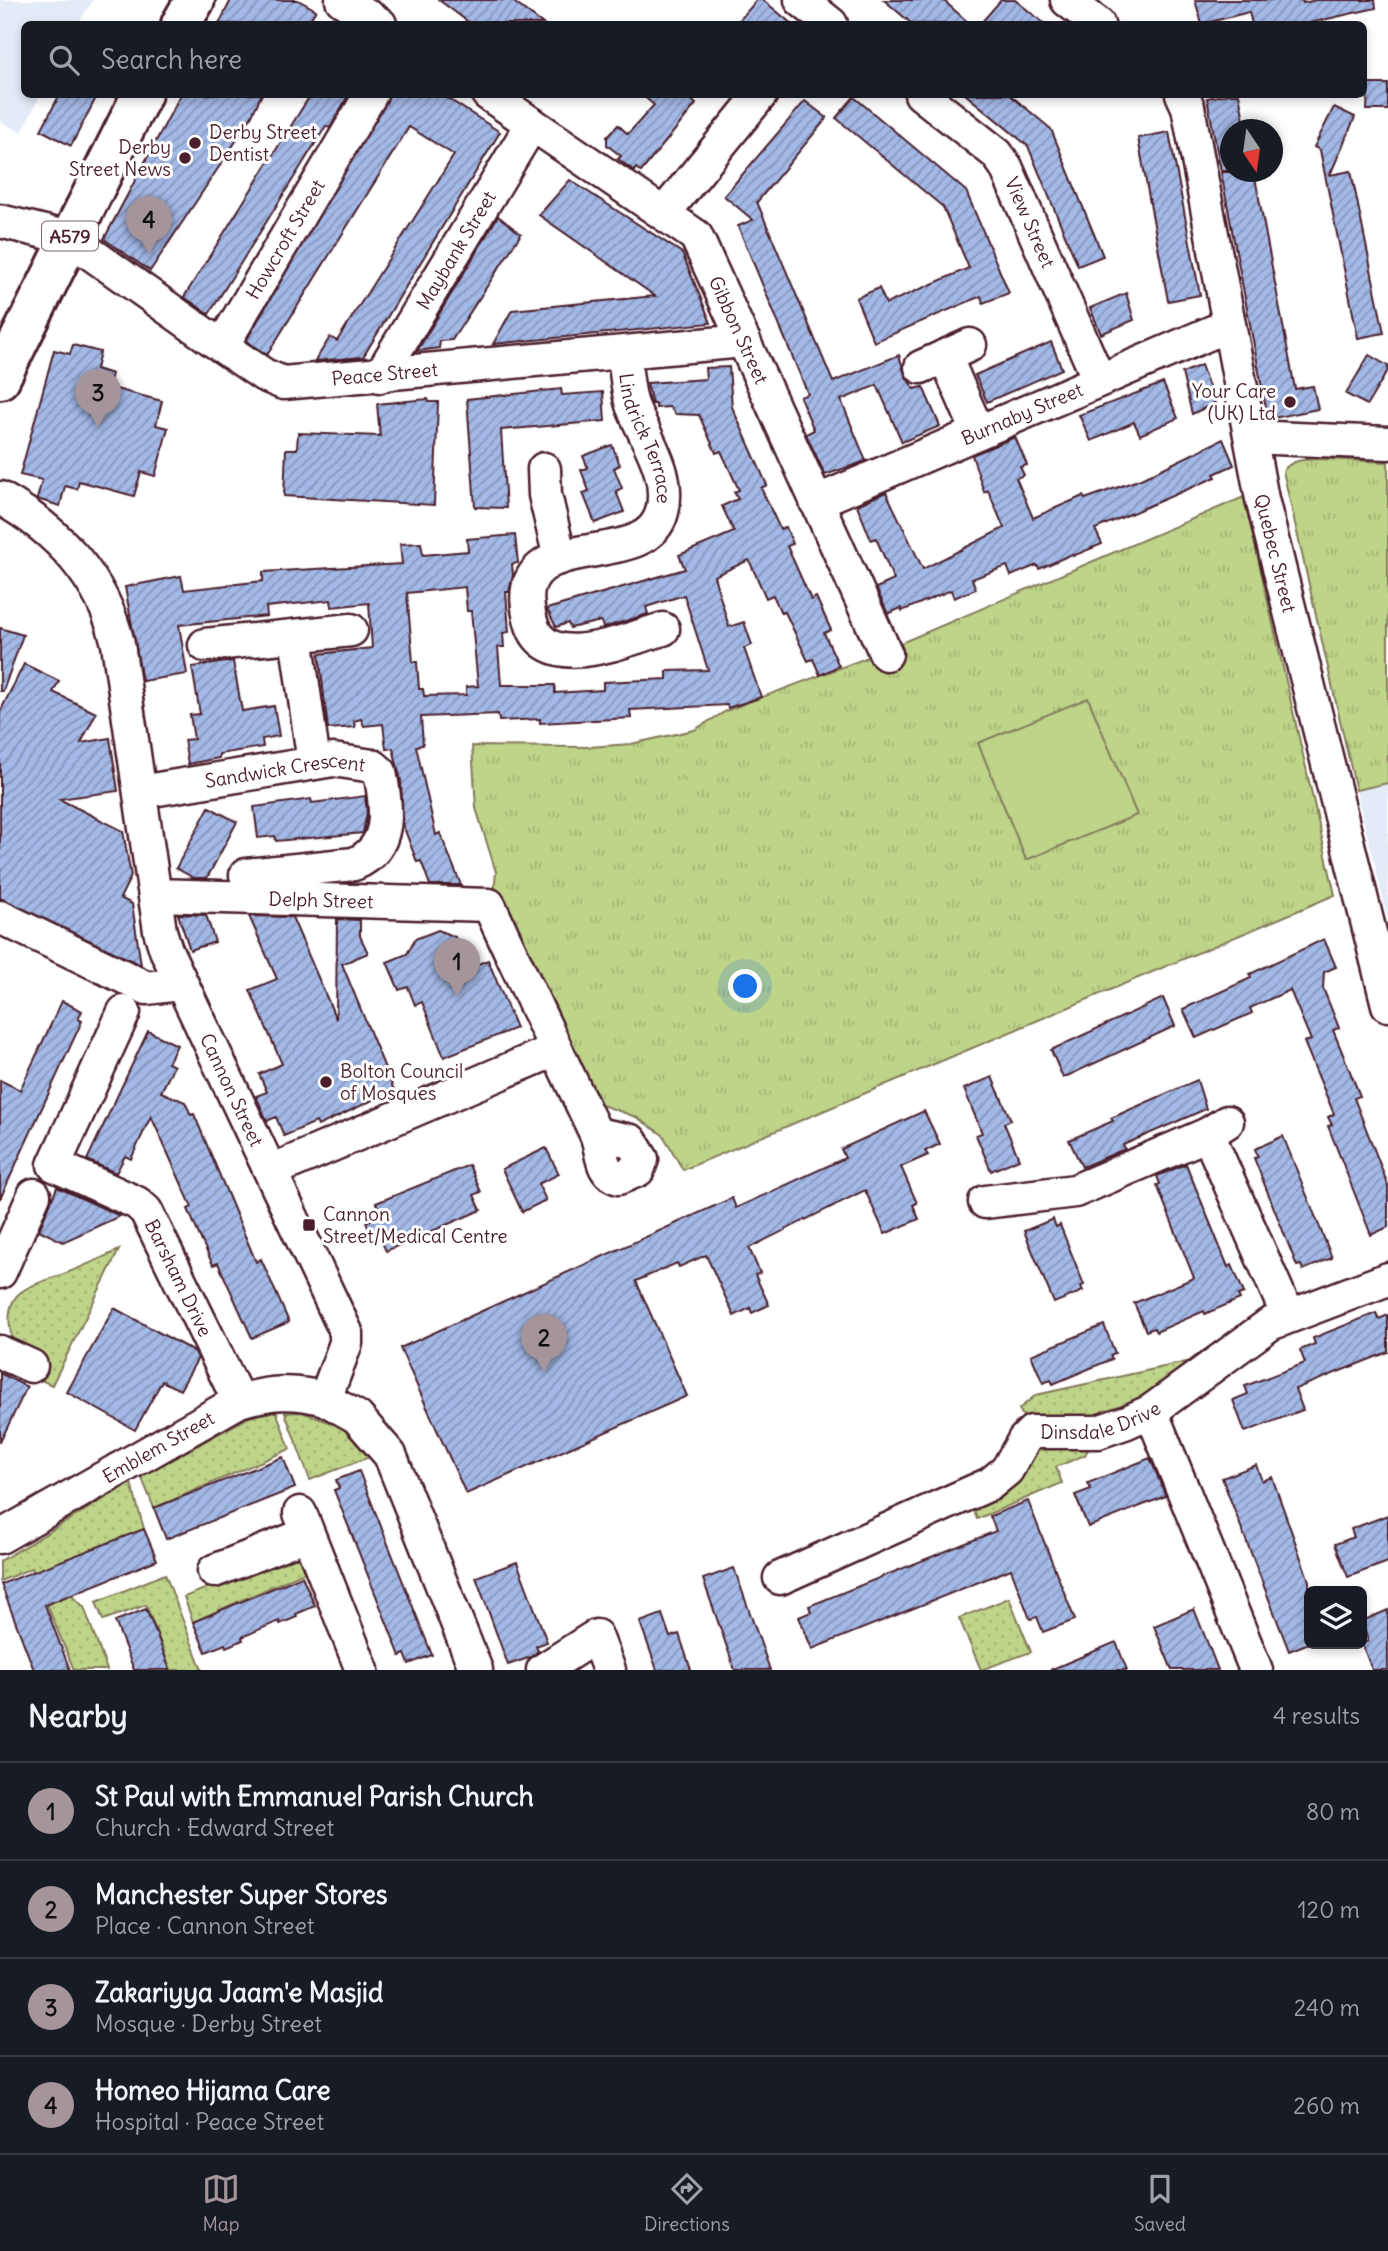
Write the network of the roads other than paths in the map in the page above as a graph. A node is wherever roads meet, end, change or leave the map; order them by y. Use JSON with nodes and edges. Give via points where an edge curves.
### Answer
{"nodes":[{"id":1,"x":195,"y":0,"type":"edge"},
{"id":2,"x":342,"y":0,"type":"edge"},
{"id":3,"x":1067,"y":0,"type":"edge"},
{"id":4,"x":183,"y":21,"type":"edge"},
{"id":5,"x":375,"y":21,"type":"edge"},
{"id":6,"x":1094,"y":21,"type":"edge"},
{"id":7,"x":140,"y":98,"type":"edge"},
{"id":8,"x":369,"y":98,"type":"edge"},
{"id":9,"x":494,"y":98,"type":"edge"},
{"id":10,"x":758,"y":98,"type":"edge"},
{"id":11,"x":926,"y":98,"type":"edge"},
{"id":12,"x":1184,"y":98,"type":"edge"},
{"id":13,"x":532,"y":124,"type":"junction"},
{"id":14,"x":665,"y":212,"type":"junction"},
{"id":15,"x":0,"y":221,"type":"edge"},
{"id":16,"x":69,"y":237,"type":"junction"},
{"id":17,"x":1230,"y":324,"type":"junction"},
{"id":18,"x":744,"y":341,"type":"junction"},
{"id":19,"x":222,"y":346,"type":"junction"},
{"id":20,"x":624,"y":353,"type":"junction"},
{"id":21,"x":945,"y":356,"type":"dead end"},
{"id":22,"x":380,"y":376,"type":"junction"},
{"id":23,"x":0,"y":379,"type":"edge"},
{"id":24,"x":1099,"y":380,"type":"junction"},
{"id":25,"x":978,"y":432,"type":"junction"},
{"id":26,"x":1251,"y":437,"type":"junction"},
{"id":27,"x":1388,"y":443,"type":"edge"},
{"id":28,"x":544,"y":469,"type":"dead end"},
{"id":29,"x":0,"y":498,"type":"edge"},
{"id":30,"x":816,"y":502,"type":"junction"},
{"id":31,"x":560,"y":558,"type":"junction"},
{"id":32,"x":663,"y":629,"type":"dead end"},
{"id":33,"x":351,"y":630,"type":"dead end"},
{"id":34,"x":296,"y":636,"type":"junction"},
{"id":35,"x":205,"y":645,"type":"dead end"},
{"id":36,"x":886,"y":654,"type":"dead end"},
{"id":37,"x":314,"y":763,"type":"junction"},
{"id":38,"x":140,"y":792,"type":"junction"},
{"id":39,"x":246,"y":875,"type":"dead end"},
{"id":40,"x":155,"y":895,"type":"junction"},
{"id":41,"x":0,"y":917,"type":"edge"},
{"id":42,"x":179,"y":984,"type":"junction"},
{"id":43,"x":1388,"y":1005,"type":"edge"},
{"id":44,"x":123,"y":1011,"type":"dead end"},
{"id":45,"x":555,"y":1049,"type":"junction"},
{"id":46,"x":596,"y":1134,"type":"dead end"},
{"id":47,"x":271,"y":1171,"type":"junction"},
{"id":48,"x":34,"y":1195,"type":"dead end"},
{"id":49,"x":985,"y":1202,"type":"dead end"},
{"id":50,"x":0,"y":1272,"type":"edge"},
{"id":51,"x":1388,"y":1279,"type":"edge"},
{"id":52,"x":1288,"y":1316,"type":"junction"},
{"id":53,"x":0,"y":1352,"type":"edge"},
{"id":54,"x":31,"y":1366,"type":"dead end"},
{"id":55,"x":326,"y":1399,"type":"junction"},
{"id":56,"x":239,"y":1401,"type":"junction"},
{"id":57,"x":1151,"y":1411,"type":"junction"},
{"id":58,"x":0,"y":1537,"type":"edge"},
{"id":59,"x":214,"y":1571,"type":"dead end"},
{"id":60,"x":779,"y":1578,"type":"dead end"},
{"id":61,"x":468,"y":1668,"type":"edge"},
{"id":62,"x":362,"y":1670,"type":"edge"},
{"id":63,"x":543,"y":1670,"type":"edge"},
{"id":64,"x":609,"y":1670,"type":"edge"},
{"id":65,"x":1256,"y":1670,"type":"edge"}],
"edges":[{"from":1,"to":4,"type":"main road"},
{"from":2,"to":5,"type":"street"},
{"from":3,"to":6,"type":"street"},
{"from":7,"to":16,"type":"main road","number":"A579"},
{"from":8,"to":19,"type":"street","name":"Howcroft Street"},
{"from":9,"to":13,"type":"street","name":"Gibbon Street"},
{"from":10,"to":14,"type":"street"},
{"from":11,"to":24,"type":"street","name":"View Street","via":[[997,154],[1006,167]]},
{"from":12,"to":17,"type":"street","name":"Quebec Street"},
{"from":13,"to":14,"type":"street","name":"Gibbon Street"},
{"from":13,"to":22,"type":"street","name":"Maybank Street"},
{"from":14,"to":18,"type":"street","name":"Gibbon Street","via":[[704,247]]},
{"from":15,"to":16,"type":"street"},
{"from":16,"to":19,"type":"street","name":"Peace Street"},
{"from":16,"to":23,"type":"main road","number":"A579"},
{"from":17,"to":24,"type":"street","name":"Burnaby Street"},
{"from":17,"to":26,"type":"street","name":"Quebec Street"},
{"from":18,"to":20,"type":"street","name":"Peace Street"},
{"from":18,"to":30,"type":"street","name":"Gibbon Street"},
{"from":19,"to":22,"type":"street","name":"Peace Street","via":[[282,383]]},
{"from":20,"to":22,"type":"street","name":"Peace Street"},
{"from":20,"to":31,"type":"street","name":"Lindrick Terrace","via":[[632,405],[662,480],[662,512],[640,538]]},
{"from":21,"to":25,"type":"street"},
{"from":24,"to":25,"type":"street","name":"Burnaby Street"},
{"from":25,"to":30,"type":"street","name":"Burnaby Street"},
{"from":26,"to":27,"type":"street"},
{"from":26,"to":43,"type":"street","name":"Quebec Street","via":[[1315,720]]},
{"from":28,"to":31,"type":"street","via":[[545,495]]},
{"from":29,"to":38,"type":"street","name":"Cannon Street","via":[[27,514],[68,550],[105,603],[118,644]]},
{"from":30,"to":36,"type":"street","name":"Gibbon Street"},
{"from":31,"to":32,"type":"street","name":"Lindrick Terrace","via":[[546,563],[530,582],[531,622],[543,643],[571,652]]},
{"from":33,"to":34,"type":"street"},
{"from":34,"to":35,"type":"street"},
{"from":34,"to":37,"type":"street"},
{"from":37,"to":38,"type":"street","name":"Sandwick Crescent"},
{"from":37,"to":39,"type":"street","name":"Sandwick Crescent","via":[[342,760],[377,769],[386,829],[382,840],[366,859],[354,864]]},
{"from":38,"to":40,"type":"street","name":"Cannon Street"},
{"from":40,"to":42,"type":"street","name":"Cannon Street","via":[[160,930]]},
{"from":40,"to":45,"type":"street","name":"Delph Street","via":[[489,905]]},
{"from":41,"to":42,"type":"street","via":[[147,988]]},
{"from":42,"to":47,"type":"street","name":"Cannon Street"},
{"from":44,"to":56,"type":"street","name":"Barsham Drive","via":[[54,1165],[146,1211]]},
{"from":45,"to":46,"type":"street"},
{"from":45,"to":47,"type":"street"},
{"from":47,"to":55,"type":"street","name":"Cannon Street","via":[[345,1332],[346,1343]]},
{"from":48,"to":50,"type":"street"},
{"from":49,"to":52,"type":"street","via":[[1075,1191],[1218,1128]]},
{"from":51,"to":52,"type":"street","name":"Dinsdale Drive"},
{"from":52,"to":57,"type":"street","name":"Dinsdale Drive","via":[[1270,1324]]},
{"from":53,"to":54,"type":"street"},
{"from":55,"to":56,"type":"street","name":"Emblem Street","via":[[288,1392]]},
{"from":55,"to":61,"type":"street","via":[[357,1418],[390,1455]]},
{"from":56,"to":58,"type":"street","name":"Emblem Street"},
{"from":57,"to":60,"type":"street","name":"Dinsdale Drive","via":[[1103,1431],[1032,1432],[1007,1470],[990,1483]]},
{"from":57,"to":65,"type":"street"},
{"from":59,"to":62,"type":"street","via":[[303,1523]]},
{"from":63,"to":64,"type":"street","via":[[596,1636]]}]}
